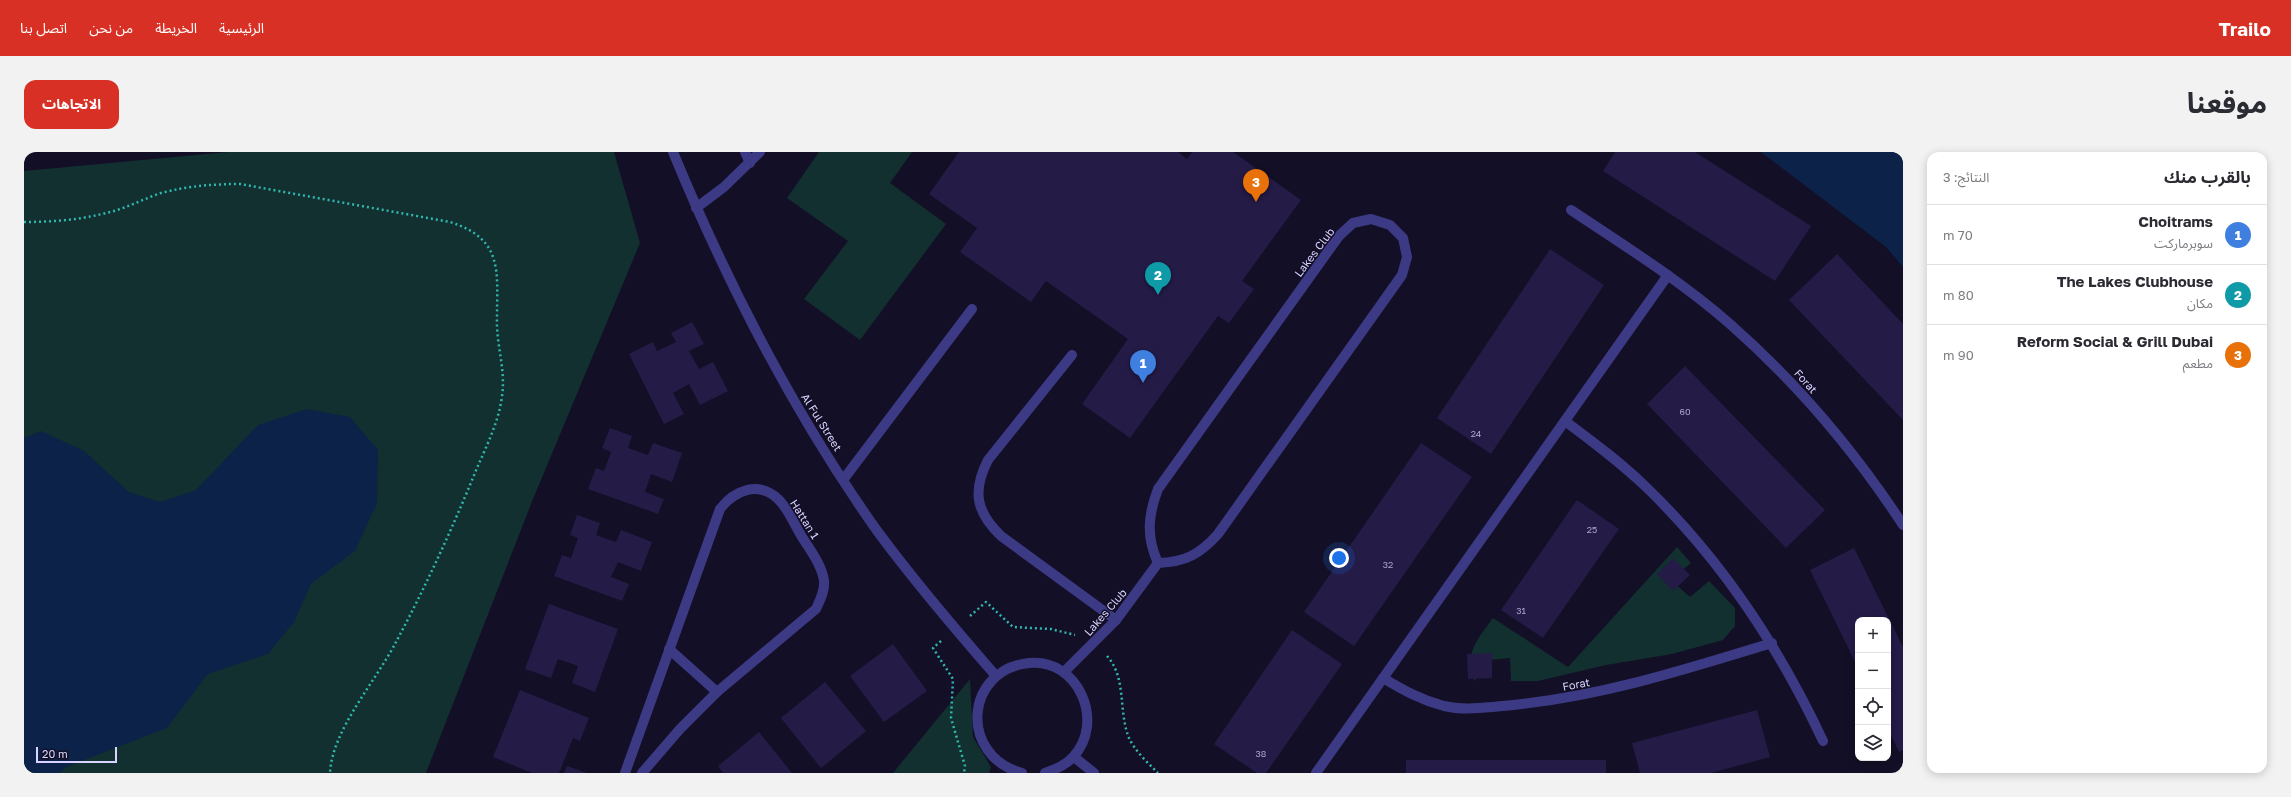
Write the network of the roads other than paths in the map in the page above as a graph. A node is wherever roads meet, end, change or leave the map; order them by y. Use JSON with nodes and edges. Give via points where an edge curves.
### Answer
{"nodes":[{"id":1,"x":673,"y":152,"type":"edge"},
{"id":2,"x":745,"y":152,"type":"edge"},
{"id":3,"x":760,"y":152,"type":"edge"},
{"id":4,"x":750,"y":163,"type":"junction"},
{"id":5,"x":696,"y":208,"type":"junction"},
{"id":6,"x":1570,"y":210,"type":"dead end"},
{"id":7,"x":1668,"y":275,"type":"junction"},
{"id":8,"x":972,"y":309,"type":"dead end"},
{"id":9,"x":1072,"y":355,"type":"dead end"},
{"id":10,"x":1566,"y":421,"type":"junction"},
{"id":11,"x":843,"y":480,"type":"junction"},
{"id":12,"x":1903,"y":525,"type":"edge"},
{"id":13,"x":1158,"y":563,"type":"junction"},
{"id":14,"x":1116,"y":620,"type":"junction"},
{"id":15,"x":1772,"y":643,"type":"junction"},
{"id":16,"x":669,"y":649,"type":"junction"},
{"id":17,"x":1064,"y":672,"type":"junction"},
{"id":18,"x":996,"y":676,"type":"junction"},
{"id":19,"x":1383,"y":678,"type":"junction"},
{"id":20,"x":717,"y":692,"type":"junction"},
{"id":21,"x":1823,"y":741,"type":"dead end"},
{"id":22,"x":1074,"y":757,"type":"junction"},
{"id":23,"x":1009,"y":771,"type":"edge"},
{"id":24,"x":625,"y":773,"type":"edge"},
{"id":25,"x":642,"y":773,"type":"edge"},
{"id":26,"x":1022,"y":773,"type":"edge"},
{"id":27,"x":1045,"y":773,"type":"edge"},
{"id":28,"x":1094,"y":773,"type":"edge"},
{"id":29,"x":1316,"y":773,"type":"edge"}],
"edges":[{"from":1,"to":5,"type":"street","name":"Al Ful Street"},
{"from":2,"to":4,"type":"street"},
{"from":3,"to":4,"type":"street"},
{"from":4,"to":5,"type":"street"},
{"from":5,"to":11,"type":"street","name":"Al Ful Street","via":[[728,279],[764,347]]},
{"from":6,"to":7,"type":"street","name":"Forat"},
{"from":7,"to":10,"type":"street"},
{"from":7,"to":12,"type":"street","name":"Forat","via":[[1730,323],[1782,372],[1836,432]]},
{"from":8,"to":11,"type":"street"},
{"from":9,"to":14,"type":"street","via":[[988,460],[981,475],[978,492],[981,509],[989,524],[1001,536]]},
{"from":10,"to":15,"type":"street","via":[[1639,480],[1680,521],[1744,599]]},
{"from":10,"to":19,"type":"street"},
{"from":11,"to":18,"type":"street","name":"Al Ful Street","via":[[916,581]]},
{"from":13,"to":13,"type":"street","name":"Lakes Club","via":[[1176,563],[1192,556],[1206,547],[1218,534],[1402,275],[1407,257],[1403,238],[1390,225],[1371,219],[1353,223],[1338,236],[1158,489],[1148,527],[1151,547]]},
{"from":13,"to":14,"type":"street","name":"Lakes Club"},
{"from":14,"to":17,"type":"street","name":"Lakes Club"},
{"from":15,"to":19,"type":"street","name":"Forat","via":[[1657,678],[1598,692],[1480,708],[1438,704],[1412,696]]},
{"from":15,"to":21,"type":"street","via":[[1799,690]]},
{"from":16,"to":20,"type":"street"},
{"from":16,"to":20,"type":"street","name":"Hattan 1","via":[[720,509],[728,498],[740,491],[754,489],[767,492],[778,499],[820,566],[824,581],[822,596],[816,609]]},
{"from":16,"to":24,"type":"street","name":"Hattan 1"},
{"from":17,"to":18,"type":"street","via":[[1048,665],[1030,663],[1012,667]]},
{"from":17,"to":22,"type":"street","via":[[1078,686],[1086,703],[1089,722],[1084,741]]},
{"from":18,"to":23,"type":"street","via":[[984,690],[978,708],[977,726],[982,744],[994,759]]},
{"from":19,"to":29,"type":"street"},
{"from":20,"to":25,"type":"street","name":"Hattan 1","via":[[680,729]]},
{"from":22,"to":27,"type":"street","via":[[1060,768]]},
{"from":22,"to":28,"type":"street"},
{"from":23,"to":26,"type":"street"}]}
